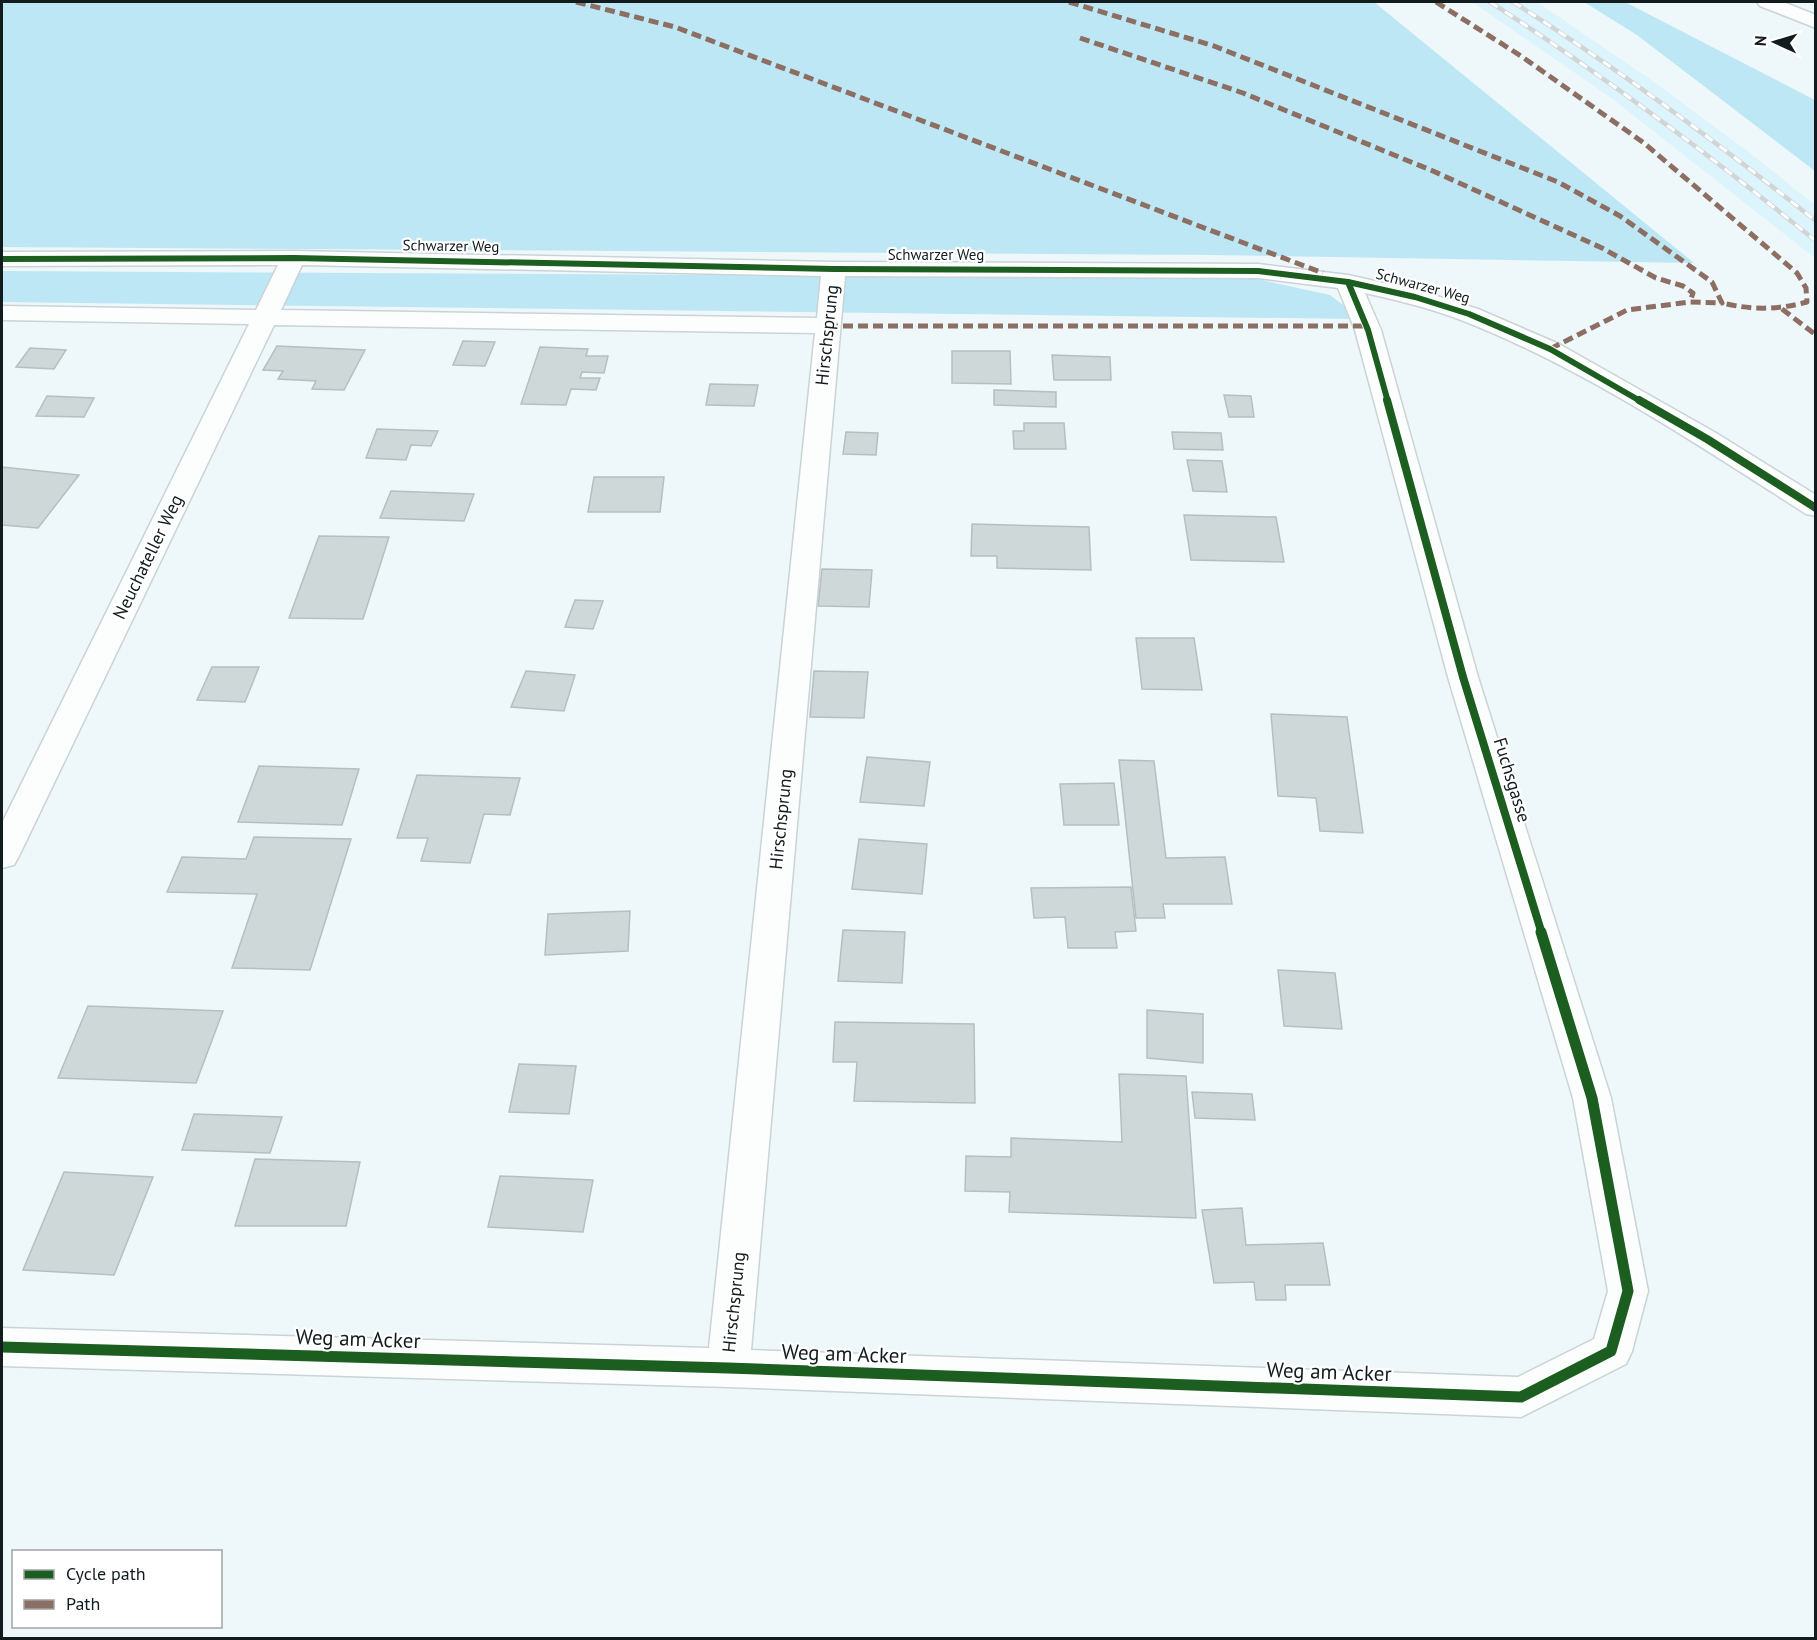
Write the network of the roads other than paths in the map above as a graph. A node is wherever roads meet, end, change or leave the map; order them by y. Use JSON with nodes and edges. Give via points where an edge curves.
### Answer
{"nodes":[{"id":1,"x":1767,"y":2,"type":"edge"},
{"id":2,"x":1815,"y":22,"type":"edge"},
{"id":3,"x":294,"y":258,"type":"junction"},
{"id":4,"x":2,"y":259,"type":"edge"},
{"id":5,"x":834,"y":269,"type":"junction"},
{"id":6,"x":1348,"y":282,"type":"junction"},
{"id":7,"x":2,"y":313,"type":"edge"},
{"id":8,"x":264,"y":318,"type":"junction"},
{"id":9,"x":828,"y":326,"type":"junction"},
{"id":10,"x":1815,"y":508,"type":"edge"},
{"id":11,"x":2,"y":856,"type":"edge"},
{"id":12,"x":1628,"y":1291,"type":"joint"},
{"id":13,"x":2,"y":1347,"type":"edge"},
{"id":14,"x":728,"y":1368,"type":"junction"}],
"edges":[{"from":1,"to":2,"type":"street"},
{"from":3,"to":4,"type":"street","name":"Schwarzer Weg"},
{"from":3,"to":5,"type":"street","name":"Schwarzer Weg"},
{"from":3,"to":8,"type":"street","name":"Neuchateller Weg"},
{"from":5,"to":6,"type":"street","name":"Schwarzer Weg","via":[[1258,271]]},
{"from":5,"to":9,"type":"street","name":"Hirschsprung"},
{"from":6,"to":10,"type":"street","name":"Schwarzer Weg","via":[[1469,314],[1550,349],[1707,439]]},
{"from":6,"to":12,"type":"street","name":"Fuchsgasse","via":[[1368,330],[1463,677],[1592,1098]]},
{"from":7,"to":8,"type":"street"},
{"from":8,"to":9,"type":"street"},
{"from":8,"to":11,"type":"street","name":"Neuchateller Weg"},
{"from":9,"to":14,"type":"street","name":"Hirschsprung"},
{"from":12,"to":14,"type":"street","name":"Weg am Acker","via":[[1611,1351],[1521,1397]]},
{"from":13,"to":14,"type":"street","name":"Weg am Acker"}]}
